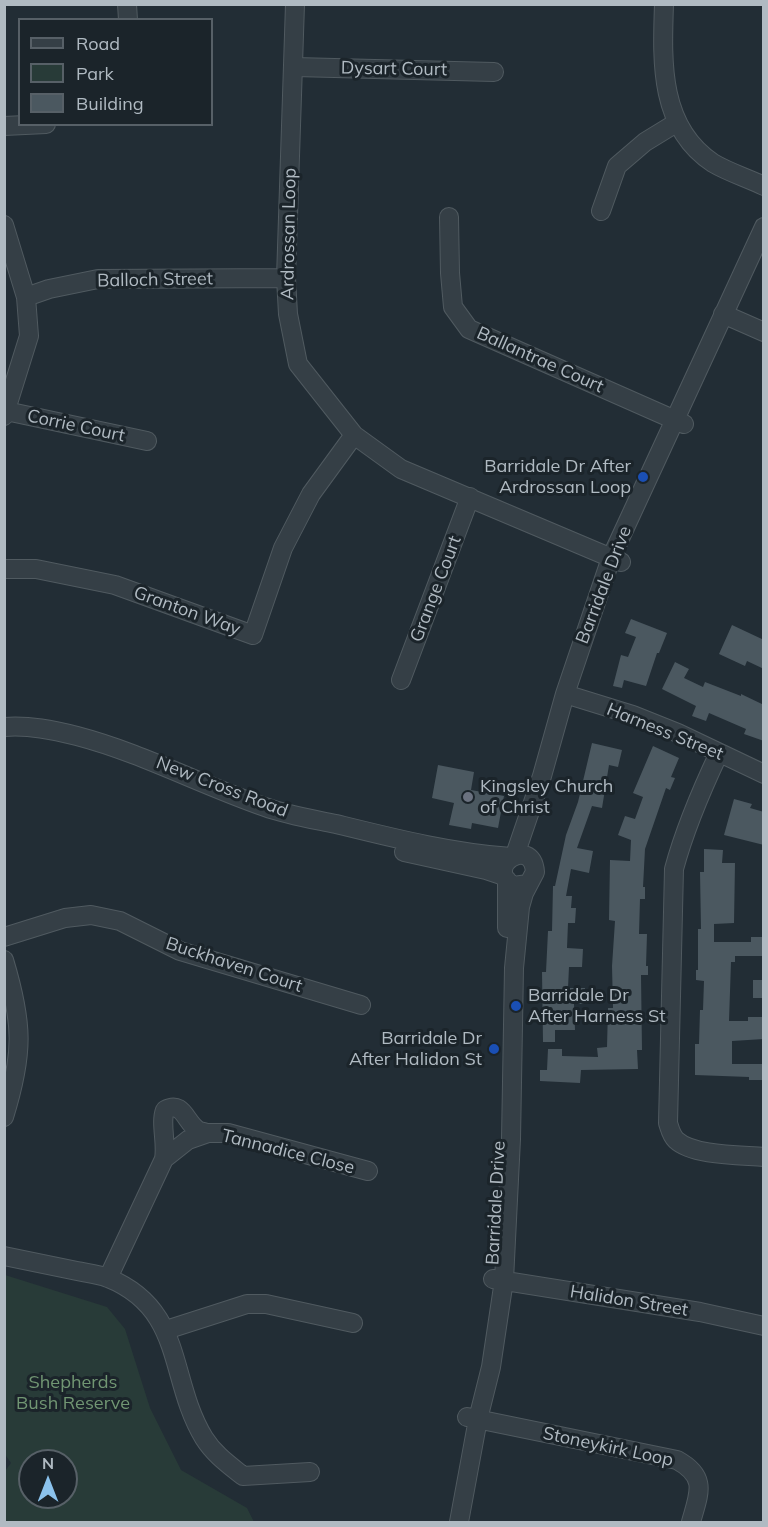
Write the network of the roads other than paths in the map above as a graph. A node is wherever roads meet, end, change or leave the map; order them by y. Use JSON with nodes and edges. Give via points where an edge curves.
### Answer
{"nodes":[{"id":1,"x":295,"y":4,"type":"edge"},
{"id":2,"x":664,"y":4,"type":"edge"},
{"id":3,"x":295,"y":67,"type":"junction"},
{"id":4,"x":494,"y":72,"type":"dead end"},
{"id":5,"x":676,"y":123,"type":"junction"},
{"id":6,"x":764,"y":186,"type":"edge"},
{"id":7,"x":601,"y":211,"type":"dead end"},
{"id":8,"x":449,"y":217,"type":"dead end"},
{"id":9,"x":4,"y":225,"type":"edge"},
{"id":10,"x":764,"y":227,"type":"edge"},
{"id":11,"x":764,"y":254,"type":"edge"},
{"id":12,"x":286,"y":278,"type":"junction"},
{"id":13,"x":26,"y":297,"type":"junction"},
{"id":14,"x":728,"y":316,"type":"junction"},
{"id":15,"x":764,"y":332,"type":"edge"},
{"id":16,"x":5,"y":414,"type":"edge"},
{"id":17,"x":679,"y":422,"type":"junction"},
{"id":18,"x":354,"y":435,"type":"junction"},
{"id":19,"x":147,"y":441,"type":"dead end"},
{"id":20,"x":470,"y":497,"type":"junction"},
{"id":21,"x":616,"y":560,"type":"junction"},
{"id":22,"x":4,"y":568,"type":"edge"},
{"id":23,"x":401,"y":680,"type":"dead end"},
{"id":24,"x":570,"y":696,"type":"junction"},
{"id":25,"x":4,"y":727,"type":"edge"},
{"id":26,"x":4,"y":738,"type":"edge"},
{"id":27,"x":719,"y":753,"type":"junction"},
{"id":28,"x":764,"y":774,"type":"edge"},
{"id":29,"x":519,"y":857,"type":"junction"},
{"id":30,"x":506,"y":878,"type":"junction"},
{"id":31,"x":528,"y":884,"type":"junction"},
{"id":32,"x":4,"y":937,"type":"edge"},
{"id":33,"x":4,"y":960,"type":"edge"},
{"id":34,"x":361,"y":1005,"type":"dead end"},
{"id":35,"x":4,"y":1117,"type":"edge"},
{"id":36,"x":208,"y":1133,"type":"junction"},
{"id":37,"x":764,"y":1157,"type":"edge"},
{"id":38,"x":164,"y":1159,"type":"junction"},
{"id":39,"x":368,"y":1171,"type":"dead end"},
{"id":40,"x":4,"y":1256,"type":"edge"},
{"id":41,"x":108,"y":1278,"type":"junction"},
{"id":42,"x":498,"y":1280,"type":"junction"},
{"id":43,"x":353,"y":1323,"type":"dead end"},
{"id":44,"x":764,"y":1326,"type":"edge"},
{"id":45,"x":166,"y":1330,"type":"junction"},
{"id":46,"x":472,"y":1418,"type":"junction"},
{"id":47,"x":310,"y":1472,"type":"dead end"},
{"id":48,"x":448,"y":1522,"type":"edge"},
{"id":49,"x":459,"y":1522,"type":"edge"},
{"id":50,"x":691,"y":1522,"type":"edge"}],
"edges":[{"from":1,"to":3,"type":"street","name":"Ardrossan Loop"},
{"from":2,"to":5,"type":"street","via":[[665,89]]},
{"from":3,"to":4,"type":"street","name":"Dysart Court"},
{"from":3,"to":12,"type":"street","name":"Ardrossan Loop"},
{"from":5,"to":6,"type":"street","via":[[713,163]]},
{"from":5,"to":7,"type":"street","via":[[617,166]]},
{"from":8,"to":17,"type":"street","name":"Ballantrae Court","via":[[453,307],[469,329]]},
{"from":9,"to":13,"type":"street"},
{"from":10,"to":14,"type":"street","name":"Barridale Drive"},
{"from":11,"to":14,"type":"street","name":"Barridale Drive"},
{"from":12,"to":13,"type":"street","name":"Balloch Street","via":[[98,279]]},
{"from":12,"to":18,"type":"street","name":"Ardrossan Loop","via":[[298,364]]},
{"from":13,"to":16,"type":"street","via":[[29,336]]},
{"from":14,"to":15,"type":"street"},
{"from":14,"to":17,"type":"street","name":"Barridale Drive"},
{"from":16,"to":19,"type":"street","name":"Corrie Court"},
{"from":17,"to":21,"type":"street","name":"Barridale Drive"},
{"from":18,"to":20,"type":"street","name":"Ardrossan Loop","via":[[401,469]]},
{"from":18,"to":22,"type":"street","name":"Granton Way","via":[[311,494],[283,548],[253,635],[115,585],[36,569]]},
{"from":20,"to":21,"type":"street","name":"Ardrossan Loop"},
{"from":20,"to":23,"type":"street","name":"Grange Court"},
{"from":21,"to":24,"type":"street","name":"Barridale Drive"},
{"from":24,"to":27,"type":"street","name":"Harness Street","via":[[633,715]]},
{"from":24,"to":29,"type":"street","name":"Barridale Drive","via":[[534,830]]},
{"from":25,"to":29,"type":"street","name":"New Cross Road","via":[[55,730],[104,743],[266,808],[488,856]]},
{"from":26,"to":30,"type":"street","name":"New Cross Road","via":[[54,741],[100,753],[262,818]]},
{"from":27,"to":28,"type":"street","name":"Harness Street"},
{"from":27,"to":37,"type":"street","via":[[674,869],[668,1123],[676,1140],[696,1150]]},
{"from":29,"to":30,"type":"street","via":[[504,866]]},
{"from":29,"to":31,"type":"street","via":[[533,863],[536,872]]},
{"from":30,"to":31,"type":"street","via":[[519,887]]},
{"from":30,"to":42,"type":"street","name":"Barridale Drive"},
{"from":31,"to":42,"type":"street","name":"Barridale Drive","via":[[520,907],[514,968],[511,1139]]},
{"from":32,"to":34,"type":"street","name":"Buckhaven Court","via":[[65,918],[91,915],[120,921],[180,951]]},
{"from":33,"to":35,"type":"street","via":[[20,1032],[18,1068]]},
{"from":36,"to":38,"type":"street","name":"Tannadice Close","via":[[189,1140]]},
{"from":36,"to":38,"type":"street","name":"Tannadice Close","via":[[199,1131],[183,1111],[170,1107],[162,1116]]},
{"from":36,"to":39,"type":"street","name":"Tannadice Close","via":[[228,1133]]},
{"from":38,"to":41,"type":"street","name":"Tannadice Close"},
{"from":40,"to":41,"type":"street"},
{"from":41,"to":45,"type":"street","via":[[138,1296]]},
{"from":42,"to":44,"type":"street","name":"Halidon Street"},
{"from":42,"to":46,"type":"street","name":"Barridale Drive","via":[[491,1367]]},
{"from":43,"to":45,"type":"street","via":[[266,1304],[247,1304]]},
{"from":45,"to":47,"type":"street","via":[[186,1398],[203,1436],[218,1457],[243,1476]]},
{"from":46,"to":48,"type":"street","name":"Barridale Drive"},
{"from":46,"to":49,"type":"street","name":"Barridale Drive"},
{"from":46,"to":50,"type":"street","name":"Stoneykirk Loop","via":[[677,1460],[687,1465],[699,1480],[700,1491]]}]}
